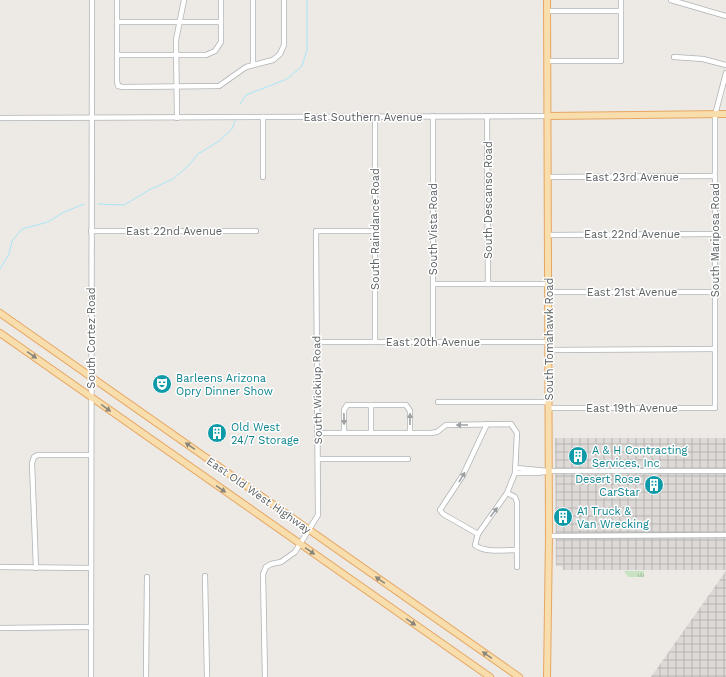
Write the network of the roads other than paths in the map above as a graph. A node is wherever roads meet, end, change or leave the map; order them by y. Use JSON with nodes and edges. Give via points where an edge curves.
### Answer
{"nodes":[{"id":1,"x":92,"y":0,"type":"edge"},
{"id":2,"x":117,"y":0,"type":"edge"},
{"id":3,"x":184,"y":0,"type":"edge"},
{"id":4,"x":221,"y":0,"type":"edge"},
{"id":5,"x":253,"y":0,"type":"edge"},
{"id":6,"x":284,"y":0,"type":"edge"},
{"id":7,"x":547,"y":0,"type":"edge"},
{"id":8,"x":620,"y":0,"type":"edge"},
{"id":9,"x":671,"y":0,"type":"edge"},
{"id":10,"x":547,"y":11,"type":"junction"},
{"id":11,"x":621,"y":11,"type":"junction"},
{"id":12,"x":726,"y":16,"type":"edge"},
{"id":13,"x":117,"y":22,"type":"junction"},
{"id":14,"x":179,"y":22,"type":"junction"},
{"id":15,"x":221,"y":22,"type":"junction"},
{"id":16,"x":117,"y":55,"type":"junction"},
{"id":17,"x":176,"y":55,"type":"junction"},
{"id":18,"x":674,"y":58,"type":"dead end"},
{"id":19,"x":547,"y":61,"type":"junction"},
{"id":20,"x":253,"y":65,"type":"junction"},
{"id":21,"x":726,"y":65,"type":"edge"},
{"id":22,"x":726,"y":73,"type":"edge"},
{"id":23,"x":176,"y":87,"type":"junction"},
{"id":24,"x":715,"y":114,"type":"junction"},
{"id":25,"x":726,"y":114,"type":"edge"},
{"id":26,"x":433,"y":116,"type":"junction"},
{"id":27,"x":487,"y":116,"type":"junction"},
{"id":28,"x":547,"y":116,"type":"junction"},
{"id":29,"x":264,"y":117,"type":"junction"},
{"id":30,"x":375,"y":117,"type":"junction"},
{"id":31,"x":0,"y":118,"type":"edge"},
{"id":32,"x":91,"y":118,"type":"junction"},
{"id":33,"x":176,"y":118,"type":"junction"},
{"id":34,"x":715,"y":176,"type":"junction"},
{"id":35,"x":263,"y":177,"type":"dead end"},
{"id":36,"x":548,"y":177,"type":"junction"},
{"id":37,"x":91,"y":230,"type":"junction"},
{"id":38,"x":256,"y":231,"type":"dead end"},
{"id":39,"x":375,"y":231,"type":"junction"},
{"id":40,"x":548,"y":234,"type":"junction"},
{"id":41,"x":715,"y":234,"type":"junction"},
{"id":42,"x":433,"y":284,"type":"junction"},
{"id":43,"x":488,"y":284,"type":"junction"},
{"id":44,"x":548,"y":284,"type":"junction"},
{"id":45,"x":548,"y":292,"type":"junction"},
{"id":46,"x":715,"y":292,"type":"junction"},
{"id":47,"x":0,"y":312,"type":"edge"},
{"id":48,"x":0,"y":333,"type":"edge"},
{"id":49,"x":318,"y":342,"type":"junction"},
{"id":50,"x":376,"y":342,"type":"junction"},
{"id":51,"x":433,"y":342,"type":"junction"},
{"id":52,"x":549,"y":342,"type":"junction"},
{"id":53,"x":549,"y":350,"type":"junction"},
{"id":54,"x":715,"y":350,"type":"junction"},
{"id":55,"x":92,"y":378,"type":"junction"},
{"id":56,"x":91,"y":397,"type":"junction"},
{"id":57,"x":438,"y":402,"type":"dead end"},
{"id":58,"x":371,"y":405,"type":"junction"},
{"id":59,"x":549,"y":405,"type":"junction"},
{"id":60,"x":715,"y":408,"type":"joint"},
{"id":61,"x":487,"y":424,"type":"junction"},
{"id":62,"x":318,"y":433,"type":"junction"},
{"id":63,"x":344,"y":433,"type":"junction"},
{"id":64,"x":410,"y":433,"type":"junction"},
{"id":65,"x":371,"y":434,"type":"junction"},
{"id":66,"x":91,"y":455,"type":"junction"},
{"id":67,"x":318,"y":459,"type":"junction"},
{"id":68,"x":408,"y":459,"type":"dead end"},
{"id":69,"x":516,"y":471,"type":"junction"},
{"id":70,"x":548,"y":471,"type":"junction"},
{"id":71,"x":726,"y":471,"type":"edge"},
{"id":72,"x":507,"y":493,"type":"junction"},
{"id":73,"x":309,"y":530,"type":"junction"},
{"id":74,"x":478,"y":534,"type":"junction"},
{"id":75,"x":726,"y":535,"type":"edge"},
{"id":76,"x":549,"y":536,"type":"junction"},
{"id":77,"x":299,"y":543,"type":"junction"},
{"id":78,"x":517,"y":550,"type":"junction"},
{"id":79,"x":517,"y":567,"type":"dead end"},
{"id":80,"x":0,"y":568,"type":"edge"},
{"id":81,"x":36,"y":568,"type":"junction"},
{"id":82,"x":91,"y":568,"type":"junction"},
{"id":83,"x":205,"y":576,"type":"dead end"},
{"id":84,"x":147,"y":577,"type":"dead end"},
{"id":85,"x":91,"y":627,"type":"junction"},
{"id":86,"x":0,"y":628,"type":"edge"},
{"id":87,"x":91,"y":677,"type":"edge"},
{"id":88,"x":146,"y":677,"type":"edge"},
{"id":89,"x":207,"y":677,"type":"edge"},
{"id":90,"x":265,"y":677,"type":"edge"},
{"id":91,"x":490,"y":677,"type":"edge"},
{"id":92,"x":519,"y":677,"type":"edge"},
{"id":93,"x":547,"y":677,"type":"edge"}],
"edges":[{"from":1,"to":32,"type":"street","name":"South Cortez Road"},
{"from":2,"to":13,"type":"street"},
{"from":3,"to":14,"type":"street"},
{"from":4,"to":15,"type":"street"},
{"from":5,"to":20,"type":"street"},
{"from":6,"to":20,"type":"street","via":[[284,45],[280,54],[273,60]]},
{"from":7,"to":10,"type":"main road","name":"South Tomahawk Road"},
{"from":8,"to":11,"type":"street"},
{"from":9,"to":12,"type":"street"},
{"from":10,"to":11,"type":"street"},
{"from":10,"to":19,"type":"main road","name":"South Tomahawk Road"},
{"from":11,"to":19,"type":"street","via":[[621,61]]},
{"from":13,"to":14,"type":"street"},
{"from":13,"to":16,"type":"street"},
{"from":14,"to":15,"type":"street"},
{"from":14,"to":17,"type":"street"},
{"from":15,"to":17,"type":"street","via":[[221,42],[216,51],[206,55]]},
{"from":16,"to":17,"type":"street"},
{"from":16,"to":23,"type":"street","via":[[118,86]]},
{"from":17,"to":23,"type":"street"},
{"from":18,"to":21,"type":"street","via":[[703,59]]},
{"from":19,"to":28,"type":"main road","name":"South Tomahawk Road"},
{"from":20,"to":23,"type":"street","via":[[219,86]]},
{"from":22,"to":24,"type":"street","name":"South Mariposa Road"},
{"from":23,"to":33,"type":"street"},
{"from":24,"to":25,"type":"main road","name":"East Southern Avenue"},
{"from":24,"to":28,"type":"main road","name":"East Southern Avenue"},
{"from":24,"to":34,"type":"street","name":"South Mariposa Road"},
{"from":26,"to":27,"type":"street","name":"East Southern Avenue"},
{"from":26,"to":30,"type":"street","name":"East Southern Avenue"},
{"from":26,"to":42,"type":"street","name":"South Vista Road"},
{"from":27,"to":28,"type":"street","name":"East Southern Avenue"},
{"from":27,"to":43,"type":"street","name":"South Descanso Road"},
{"from":28,"to":36,"type":"main road","name":"South Tomahawk Road"},
{"from":29,"to":30,"type":"street","name":"East Southern Avenue"},
{"from":29,"to":33,"type":"street","name":"East Southern Avenue"},
{"from":29,"to":35,"type":"street"},
{"from":30,"to":39,"type":"street","name":"South Raindance Road"},
{"from":31,"to":32,"type":"street","name":"East Southern Avenue"},
{"from":32,"to":33,"type":"street","name":"East Southern Avenue"},
{"from":32,"to":37,"type":"street","name":"South Cortez Road"},
{"from":34,"to":36,"type":"street","name":"East 23rd Avenue"},
{"from":34,"to":41,"type":"street","name":"South Mariposa Road"},
{"from":36,"to":40,"type":"main road","name":"South Tomahawk Road"},
{"from":37,"to":38,"type":"street","name":"East 22nd Avenue"},
{"from":37,"to":55,"type":"street","name":"South Cortez Road"},
{"from":39,"to":49,"type":"street","name":"South Wickiup Road","via":[[316,232]]},
{"from":39,"to":50,"type":"street","name":"South Raindance Road"},
{"from":40,"to":41,"type":"street","name":"East 22nd Avenue"},
{"from":40,"to":44,"type":"main road","name":"South Tomahawk Road"},
{"from":41,"to":46,"type":"street","name":"South Mariposa Road"},
{"from":42,"to":43,"type":"street"},
{"from":42,"to":51,"type":"street","name":"South Vista Road"},
{"from":43,"to":44,"type":"street"},
{"from":44,"to":45,"type":"main road","name":"South Tomahawk Road"},
{"from":45,"to":46,"type":"street","name":"East 21st Avenue"},
{"from":45,"to":52,"type":"main road","name":"South Tomahawk Road"},
{"from":46,"to":54,"type":"street","name":"South Mariposa Road"},
{"from":47,"to":55,"type":"main road","name":"East Old West Highway"},
{"from":48,"to":56,"type":"main road","name":"East Old West Highway","one_way":true},
{"from":49,"to":50,"type":"street","name":"East 20th Avenue"},
{"from":49,"to":62,"type":"street","name":"South Wickiup Road"},
{"from":50,"to":51,"type":"street","name":"East 20th Avenue"},
{"from":51,"to":52,"type":"street","name":"East 20th Avenue"},
{"from":52,"to":53,"type":"main road","name":"South Tomahawk Road"},
{"from":53,"to":54,"type":"street"},
{"from":53,"to":59,"type":"main road","name":"South Tomahawk Road"},
{"from":54,"to":60,"type":"street","name":"South Mariposa Road"},
{"from":55,"to":56,"type":"street","name":"South Cortez Road"},
{"from":73,"to":55,"type":"main road","name":"East Old West Highway","one_way":true},
{"from":56,"to":66,"type":"street","name":"South Cortez Road"},
{"from":56,"to":77,"type":"main road","name":"East Old West Highway","one_way":true},
{"from":57,"to":59,"type":"street","name":"East 19th Avenue"},
{"from":58,"to":63,"type":"street","one_way":true,"via":[[347,405],[344,410]]},
{"from":64,"to":58,"type":"street","one_way":true,"via":[[408,406]]},
{"from":58,"to":65,"type":"street"},
{"from":59,"to":60,"type":"street","name":"East 19th Avenue"},
{"from":59,"to":70,"type":"main road","name":"South Tomahawk Road"},
{"from":61,"to":64,"type":"street","one_way":true,"via":[[446,425],[437,432]]},
{"from":61,"to":69,"type":"street","via":[[514,426],[517,433]]},
{"from":74,"to":61,"type":"street","one_way":true,"via":[[440,510],[463,475]]},
{"from":62,"to":63,"type":"street"},
{"from":62,"to":67,"type":"street","name":"South Wickiup Road"},
{"from":63,"to":65,"type":"street"},
{"from":64,"to":65,"type":"street"},
{"from":66,"to":81,"type":"street","via":[[38,454],[34,457],[32,463]]},
{"from":66,"to":82,"type":"street","name":"South Cortez Road"},
{"from":67,"to":68,"type":"street"},
{"from":67,"to":73,"type":"street","name":"South Wickiup Road","via":[[318,515]]},
{"from":69,"to":70,"type":"street"},
{"from":69,"to":72,"type":"street"},
{"from":70,"to":71,"type":"street"},
{"from":70,"to":76,"type":"main road","name":"South Tomahawk Road"},
{"from":74,"to":72,"type":"street","one_way":true},
{"from":72,"to":78,"type":"street","via":[[515,496],[517,502]]},
{"from":73,"to":77,"type":"street","name":"South Wickiup Road"},
{"from":92,"to":73,"type":"main road","name":"East Old West Highway","one_way":true},
{"from":74,"to":78,"type":"street","via":[[475,545],[478,548]]},
{"from":75,"to":76,"type":"street"},
{"from":76,"to":93,"type":"main road","name":"South Tomahawk Road"},
{"from":77,"to":90,"type":"street","name":"South Wickiup Road","via":[[289,558],[266,567],[263,574]]},
{"from":77,"to":91,"type":"main road","name":"East Old West Highway","one_way":true},
{"from":78,"to":79,"type":"street"},
{"from":80,"to":81,"type":"street"},
{"from":81,"to":82,"type":"street"},
{"from":82,"to":85,"type":"street","name":"South Cortez Road"},
{"from":83,"to":89,"type":"street"},
{"from":84,"to":88,"type":"street"},
{"from":85,"to":86,"type":"street"},
{"from":85,"to":87,"type":"street","name":"South Cortez Road"}]}
